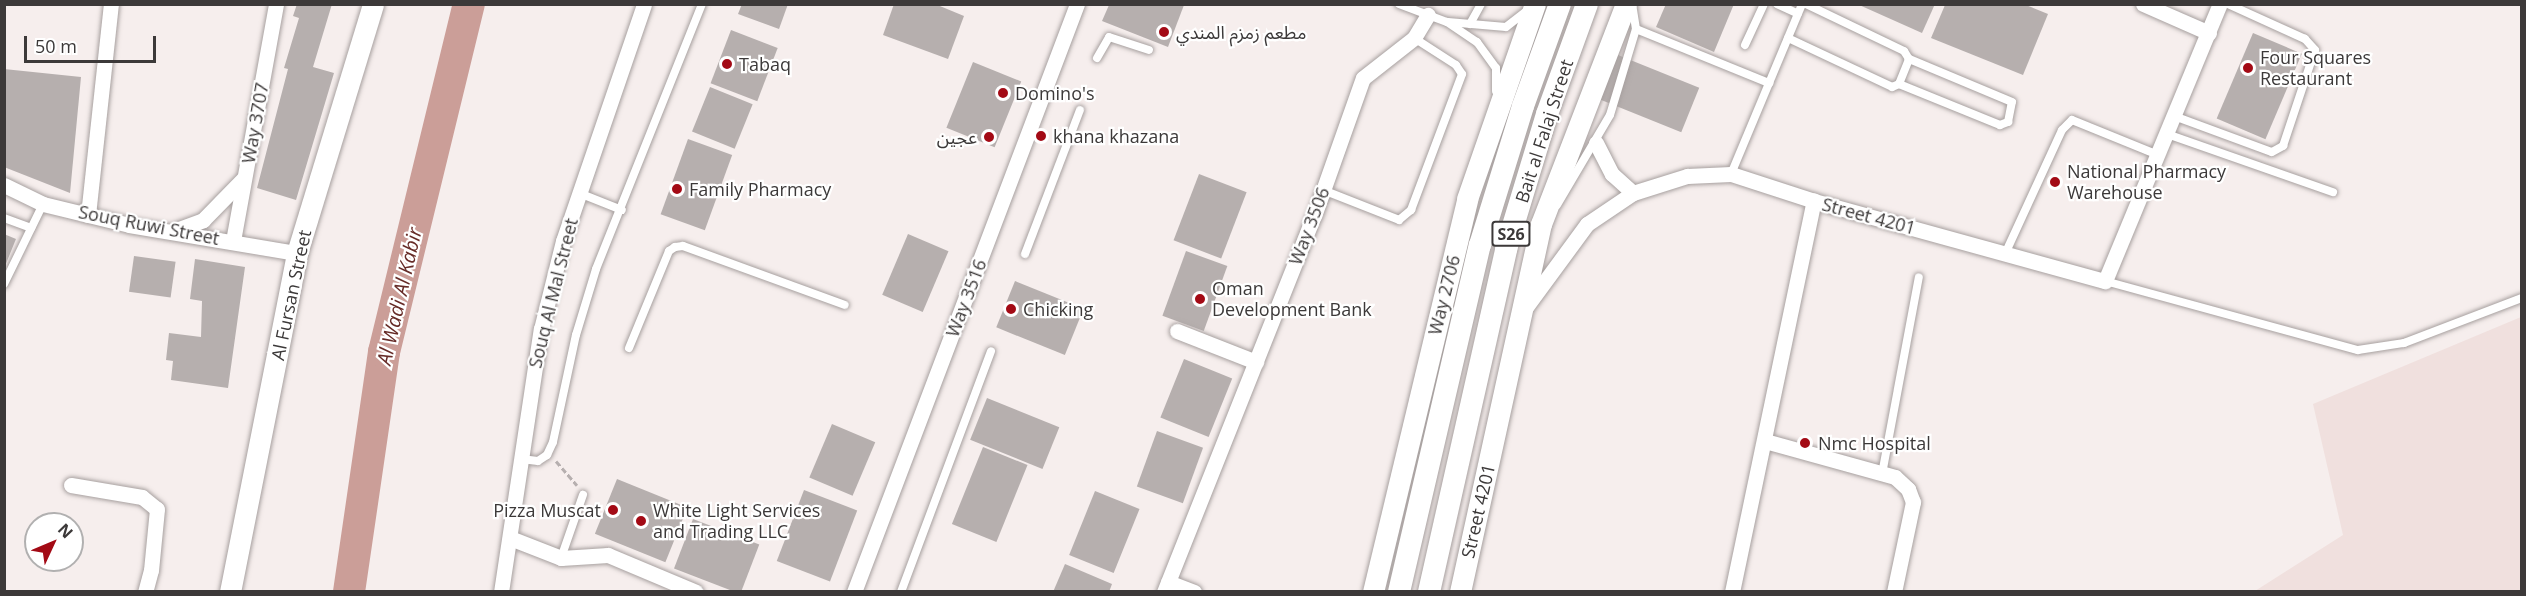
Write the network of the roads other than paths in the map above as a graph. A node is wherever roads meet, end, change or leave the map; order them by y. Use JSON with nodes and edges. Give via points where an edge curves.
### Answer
{"nodes":[{"id":1,"x":111,"y":4,"type":"edge"},
{"id":2,"x":276,"y":4,"type":"edge"},
{"id":3,"x":373,"y":4,"type":"edge"},
{"id":4,"x":644,"y":4,"type":"edge"},
{"id":5,"x":702,"y":4,"type":"edge"},
{"id":6,"x":1077,"y":4,"type":"edge"},
{"id":7,"x":1399,"y":4,"type":"edge"},
{"id":8,"x":1481,"y":4,"type":"edge"},
{"id":9,"x":1533,"y":4,"type":"edge"},
{"id":10,"x":1560,"y":4,"type":"edge"},
{"id":11,"x":1587,"y":4,"type":"edge"},
{"id":12,"x":1626,"y":4,"type":"edge"},
{"id":13,"x":1632,"y":4,"type":"edge"},
{"id":14,"x":1764,"y":4,"type":"edge"},
{"id":15,"x":1777,"y":4,"type":"edge"},
{"id":16,"x":1804,"y":4,"type":"edge"},
{"id":17,"x":2143,"y":4,"type":"edge"},
{"id":18,"x":2220,"y":4,"type":"edge"},
{"id":19,"x":2228,"y":4,"type":"edge"},
{"id":20,"x":1798,"y":14,"type":"junction"},
{"id":21,"x":1428,"y":15,"type":"junction"},
{"id":22,"x":1447,"y":22,"type":"junction"},
{"id":23,"x":1470,"y":24,"type":"junction"},
{"id":24,"x":1636,"y":29,"type":"junction"},
{"id":25,"x":2209,"y":33,"type":"junction"},
{"id":26,"x":1414,"y":38,"type":"junction"},
{"id":27,"x":1788,"y":38,"type":"junction"},
{"id":28,"x":1745,"y":45,"type":"dead end"},
{"id":29,"x":1149,"y":50,"type":"dead end"},
{"id":30,"x":1097,"y":58,"type":"dead end"},
{"id":31,"x":1909,"y":59,"type":"junction"},
{"id":32,"x":1769,"y":83,"type":"junction"},
{"id":33,"x":1899,"y":84,"type":"junction"},
{"id":34,"x":1497,"y":108,"type":"junction"},
{"id":35,"x":1080,"y":110,"type":"dead end"},
{"id":36,"x":2174,"y":116,"type":"junction"},
{"id":37,"x":2167,"y":134,"type":"junction"},
{"id":38,"x":1596,"y":143,"type":"junction"},
{"id":39,"x":2158,"y":155,"type":"junction"},
{"id":40,"x":1731,"y":174,"type":"junction"},
{"id":41,"x":245,"y":177,"type":"junction"},
{"id":42,"x":4,"y":185,"type":"edge"},
{"id":43,"x":1323,"y":190,"type":"junction"},
{"id":44,"x":2333,"y":192,"type":"dead end"},
{"id":45,"x":579,"y":193,"type":"junction"},
{"id":46,"x":1633,"y":193,"type":"junction"},
{"id":47,"x":1814,"y":201,"type":"junction"},
{"id":48,"x":43,"y":204,"type":"junction"},
{"id":49,"x":622,"y":210,"type":"junction"},
{"id":50,"x":88,"y":214,"type":"junction"},
{"id":51,"x":4,"y":218,"type":"edge"},
{"id":52,"x":1540,"y":224,"type":"junction"},
{"id":53,"x":31,"y":228,"type":"junction"},
{"id":54,"x":171,"y":231,"type":"junction"},
{"id":55,"x":233,"y":241,"type":"junction"},
{"id":56,"x":297,"y":253,"type":"junction"},
{"id":57,"x":1025,"y":254,"type":"dead end"},
{"id":58,"x":2005,"y":254,"type":"junction"},
{"id":59,"x":1919,"y":277,"type":"dead end"},
{"id":60,"x":2105,"y":281,"type":"junction"},
{"id":61,"x":4,"y":285,"type":"edge"},
{"id":62,"x":2522,"y":298,"type":"edge"},
{"id":63,"x":845,"y":305,"type":"dead end"},
{"id":64,"x":1520,"y":315,"type":"junction"},
{"id":65,"x":1177,"y":331,"type":"dead end"},
{"id":66,"x":629,"y":348,"type":"dead end"},
{"id":67,"x":991,"y":351,"type":"dead end"},
{"id":68,"x":1256,"y":362,"type":"junction"},
{"id":69,"x":1765,"y":441,"type":"junction"},
{"id":70,"x":521,"y":459,"type":"junction"},
{"id":71,"x":1882,"y":474,"type":"junction"},
{"id":72,"x":71,"y":484,"type":"dead end"},
{"id":73,"x":583,"y":495,"type":"road end"},
{"id":74,"x":510,"y":538,"type":"junction"},
{"id":75,"x":561,"y":558,"type":"junction"},
{"id":76,"x":1376,"y":565,"type":"junction"},
{"id":77,"x":1166,"y":587,"type":"edge"},
{"id":78,"x":145,"y":591,"type":"edge"},
{"id":79,"x":230,"y":591,"type":"edge"},
{"id":80,"x":501,"y":591,"type":"edge"},
{"id":81,"x":696,"y":591,"type":"edge"},
{"id":82,"x":854,"y":591,"type":"edge"},
{"id":83,"x":901,"y":591,"type":"edge"},
{"id":84,"x":1194,"y":591,"type":"edge"},
{"id":85,"x":1368,"y":591,"type":"edge"},
{"id":86,"x":1373,"y":591,"type":"edge"},
{"id":87,"x":1399,"y":591,"type":"edge"},
{"id":88,"x":1429,"y":591,"type":"edge"},
{"id":89,"x":1460,"y":591,"type":"edge"},
{"id":90,"x":1732,"y":591,"type":"edge"},
{"id":91,"x":1894,"y":591,"type":"edge"}],
"edges":[{"from":1,"to":50,"type":"street"},
{"from":2,"to":41,"type":"street","name":"Way 3707"},
{"from":3,"to":56,"type":"street","name":"Al Fursan Street"},
{"from":4,"to":45,"type":"street","name":"Souq Al Mal Street"},
{"from":5,"to":49,"type":"lane"},
{"from":6,"to":82,"type":"street","name":"Way 3516"},
{"from":7,"to":21,"type":"lane"},
{"from":8,"to":23,"type":"lane"},
{"from":9,"to":23,"type":"lane","via":[[1506,27]]},
{"from":9,"to":34,"type":"street","name":"Way 2706"},
{"from":10,"to":87,"type":"main road","name":"Bait al Falaj Street","number":"S26","via":[[1480,245]]},
{"from":11,"to":88,"type":"main road","name":"Bait al Falaj Street","number":"S26","via":[[1547,114],[1506,249]]},
{"from":12,"to":52,"type":"street"},
{"from":13,"to":24,"type":"lane"},
{"from":14,"to":28,"type":"lane"},
{"from":15,"to":20,"type":"lane"},
{"from":16,"to":20,"type":"lane"},
{"from":16,"to":31,"type":"lane","via":[[1904,51]]},
{"from":17,"to":25,"type":"street"},
{"from":18,"to":25,"type":"street"},
{"from":19,"to":36,"type":"lane","via":[[2305,39],[2315,50],[2283,146],[2272,152]]},
{"from":20,"to":27,"type":"lane"},
{"from":21,"to":22,"type":"lane"},
{"from":21,"to":26,"type":"street","name":"Way 3506"},
{"from":22,"to":23,"type":"lane"},
{"from":22,"to":34,"type":"lane","via":[[1490,55],[1496,68]]},
{"from":24,"to":32,"type":"lane"},
{"from":24,"to":38,"type":"lane","via":[[1610,115]]},
{"from":25,"to":36,"type":"street"},
{"from":26,"to":43,"type":"street","name":"Way 3506","via":[[1363,78]]},
{"from":26,"to":43,"type":"lane","via":[[1456,65],[1462,74],[1411,210],[1399,220]]},
{"from":27,"to":32,"type":"lane"},
{"from":27,"to":33,"type":"lane","via":[[1892,87]]},
{"from":29,"to":30,"type":"lane","via":[[1109,37]]},
{"from":31,"to":33,"type":"lane"},
{"from":31,"to":33,"type":"lane","via":[[2012,102],[2008,122],[2000,125]]},
{"from":32,"to":40,"type":"lane"},
{"from":34,"to":76,"type":"street","name":"Way 2706","via":[[1467,199]]},
{"from":35,"to":57,"type":"lane"},
{"from":36,"to":37,"type":"street"},
{"from":37,"to":39,"type":"street"},
{"from":37,"to":44,"type":"lane"},
{"from":38,"to":46,"type":"street","via":[[1612,174]]},
{"from":38,"to":52,"type":"lane","via":[[1566,193]]},
{"from":39,"to":58,"type":"lane","via":[[2072,120],[2062,130]]},
{"from":39,"to":60,"type":"street"},
{"from":40,"to":46,"type":"street","name":"Street 4201","via":[[1656,182]]},
{"from":40,"to":47,"type":"street","name":"Street 4201"},
{"from":41,"to":54,"type":"street","via":[[202,220]]},
{"from":41,"to":55,"type":"street","name":"Way 3707"},
{"from":42,"to":48,"type":"street","name":"Souq Ruwi Street"},
{"from":43,"to":68,"type":"street","name":"Way 3506"},
{"from":45,"to":49,"type":"lane"},
{"from":45,"to":70,"type":"street","name":"Souq Al Mal Street","via":[[541,329]]},
{"from":46,"to":64,"type":"street","name":"Street 4201","via":[[1587,224]]},
{"from":47,"to":58,"type":"street","name":"Street 4201"},
{"from":47,"to":69,"type":"street"},
{"from":48,"to":50,"type":"street","name":"Souq Ruwi Street"},
{"from":48,"to":53,"type":"lane"},
{"from":49,"to":70,"type":"lane","via":[[596,269],[579,324],[558,429],[547,455],[538,460]]},
{"from":50,"to":54,"type":"street","name":"Souq Ruwi Street"},
{"from":51,"to":53,"type":"lane"},
{"from":52,"to":64,"type":"street"},
{"from":53,"to":61,"type":"lane"},
{"from":54,"to":55,"type":"street","name":"Souq Ruwi Street"},
{"from":55,"to":56,"type":"street","name":"Souq Ruwi Street"},
{"from":56,"to":79,"type":"street","name":"Al Fursan Street"},
{"from":58,"to":60,"type":"street","name":"Street 4201"},
{"from":59,"to":71,"type":"lane"},
{"from":60,"to":62,"type":"lane","via":[[2358,350],[2404,343]]},
{"from":63,"to":66,"type":"lane","via":[[683,246],[675,247],[669,251]]},
{"from":64,"to":89,"type":"street","name":"Street 4201"},
{"from":65,"to":68,"type":"street"},
{"from":67,"to":83,"type":"lane"},
{"from":68,"to":77,"type":"street","name":"Way 3506"},
{"from":69,"to":71,"type":"street"},
{"from":69,"to":90,"type":"street"},
{"from":70,"to":74,"type":"street","name":"Souq Al Mal Street"},
{"from":71,"to":91,"type":"street","via":[[1895,477],[1908,489],[1913,502]]},
{"from":72,"to":78,"type":"street","via":[[142,497],[157,509],[152,570]]},
{"from":73,"to":75,"type":"lane"},
{"from":74,"to":75,"type":"street"},
{"from":74,"to":80,"type":"street","name":"Souq Al Mal Street"},
{"from":75,"to":81,"type":"street","via":[[608,555]]},
{"from":76,"to":85,"type":"street"},
{"from":76,"to":86,"type":"street","name":"Way 2706"},
{"from":77,"to":84,"type":"street"}]}
